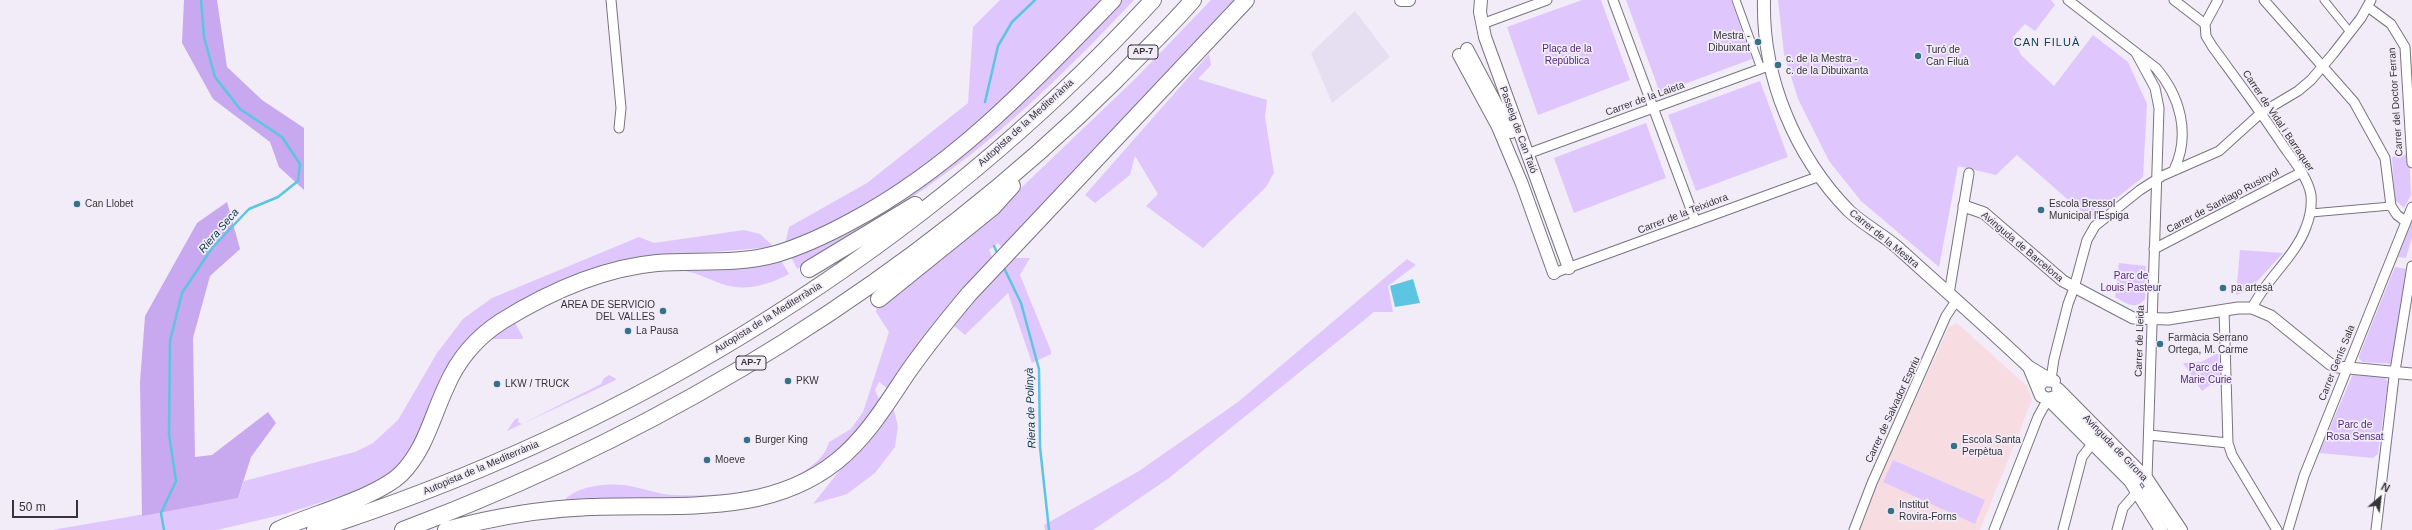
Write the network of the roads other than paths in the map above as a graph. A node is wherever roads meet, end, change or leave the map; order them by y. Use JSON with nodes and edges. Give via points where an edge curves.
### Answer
{"nodes":[{"id":1,"x":611,"y":0,"type":"edge"},
{"id":2,"x":1114,"y":0,"type":"edge"},
{"id":3,"x":1153,"y":0,"type":"edge"},
{"id":4,"x":1193,"y":0,"type":"edge"},
{"id":5,"x":1246,"y":0,"type":"edge"},
{"id":6,"x":1400,"y":0,"type":"edge"},
{"id":7,"x":1409,"y":0,"type":"edge"},
{"id":8,"x":1481,"y":0,"type":"edge"},
{"id":9,"x":1547,"y":0,"type":"edge"},
{"id":10,"x":1613,"y":0,"type":"edge"},
{"id":11,"x":1736,"y":0,"type":"edge"},
{"id":12,"x":1764,"y":0,"type":"edge"},
{"id":13,"x":2174,"y":0,"type":"edge"},
{"id":14,"x":2218,"y":0,"type":"edge"},
{"id":15,"x":2264,"y":0,"type":"edge"},
{"id":16,"x":2324,"y":0,"type":"edge"},
{"id":17,"x":2073,"y":1,"type":"edge"},
{"id":18,"x":2369,"y":3,"type":"edge"},
{"id":19,"x":1482,"y":24,"type":"junction"},
{"id":20,"x":2205,"y":24,"type":"junction"},
{"id":21,"x":2350,"y":32,"type":"junction"},
{"id":22,"x":2136,"y":53,"type":"junction"},
{"id":23,"x":2322,"y":66,"type":"junction"},
{"id":24,"x":1766,"y":67,"type":"junction"},
{"id":25,"x":1653,"y":108,"type":"junction"},
{"id":26,"x":2262,"y":113,"type":"junction"},
{"id":27,"x":619,"y":128,"type":"dead end"},
{"id":28,"x":1060,"y":132,"type":"junction"},
{"id":29,"x":1527,"y":154,"type":"junction"},
{"id":30,"x":2412,"y":163,"type":"edge"},
{"id":31,"x":2174,"y":170,"type":"junction"},
{"id":32,"x":2302,"y":172,"type":"junction"},
{"id":33,"x":968,"y":174,"type":"junction"},
{"id":34,"x":1969,"y":174,"type":"dead end"},
{"id":35,"x":1820,"y":176,"type":"junction"},
{"id":36,"x":2157,"y":180,"type":"junction"},
{"id":37,"x":1964,"y":206,"type":"junction"},
{"id":38,"x":2391,"y":206,"type":"junction"},
{"id":39,"x":2412,"y":207,"type":"edge"},
{"id":40,"x":2311,"y":213,"type":"junction"},
{"id":41,"x":1695,"y":220,"type":"junction"},
{"id":42,"x":2405,"y":221,"type":"junction"},
{"id":43,"x":2154,"y":249,"type":"junction"},
{"id":44,"x":1567,"y":262,"type":"junction"},
{"id":45,"x":2411,"y":265,"type":"edge"},
{"id":46,"x":809,"y":269,"type":"dead end"},
{"id":47,"x":1554,"y":273,"type":"joint"},
{"id":48,"x":2074,"y":288,"type":"junction"},
{"id":49,"x":1952,"y":298,"type":"junction"},
{"id":50,"x":879,"y":299,"type":"dead end"},
{"id":51,"x":2252,"y":308,"type":"junction"},
{"id":52,"x":2224,"y":310,"type":"junction"},
{"id":53,"x":2152,"y":320,"type":"junction"},
{"id":54,"x":2030,"y":366,"type":"junction"},
{"id":55,"x":2347,"y":367,"type":"junction"},
{"id":56,"x":2396,"y":372,"type":"junction"},
{"id":57,"x":2412,"y":374,"type":"edge"},
{"id":58,"x":2053,"y":382,"type":"junction"},
{"id":59,"x":2049,"y":398,"type":"junction"},
{"id":60,"x":2040,"y":415,"type":"junction"},
{"id":61,"x":2149,"y":435,"type":"junction"},
{"id":62,"x":2228,"y":443,"type":"junction"},
{"id":63,"x":2092,"y":444,"type":"junction"},
{"id":64,"x":405,"y":481,"type":"dead end"},
{"id":65,"x":2142,"y":485,"type":"junction"},
{"id":66,"x":280,"y":529,"type":"edge"},
{"id":67,"x":315,"y":530,"type":"edge"},
{"id":68,"x":403,"y":530,"type":"edge"},
{"id":69,"x":446,"y":530,"type":"edge"},
{"id":70,"x":1854,"y":530,"type":"edge"},
{"id":71,"x":1994,"y":530,"type":"edge"},
{"id":72,"x":2063,"y":530,"type":"edge"},
{"id":73,"x":2117,"y":530,"type":"edge"},
{"id":74,"x":2161,"y":530,"type":"edge"},
{"id":75,"x":2172,"y":530,"type":"edge"},
{"id":76,"x":2181,"y":530,"type":"edge"},
{"id":77,"x":2277,"y":530,"type":"edge"},
{"id":78,"x":2288,"y":530,"type":"edge"},
{"id":79,"x":2376,"y":530,"type":"edge"}],
"edges":[{"from":1,"to":27,"type":"street","via":[[621,108]]},
{"from":2,"to":66,"type":"highway","via":[[990,122],[950,157],[876,208],[835,230],[783,252],[746,260],[657,263],[615,270],[576,283],[521,310],[483,335],[465,354],[446,386],[420,448],[400,475],[371,493]]},
{"from":3,"to":33,"type":"highway","name":"Autopista de la Mediterrània","number":"AP-7","via":[[1077,78]]},
{"from":4,"to":28,"type":"highway","number":"AP-7","via":[[1155,41]]},
{"from":5,"to":69,"type":"highway","via":[[948,318],[861,438],[837,461],[806,482],[773,496],[724,505],[589,507],[539,511]]},
{"from":6,"to":7,"type":"main road"},
{"from":8,"to":19,"type":"main road","name":"Passeig de Can Taió"},
{"from":9,"to":19,"type":"street"},
{"from":10,"to":25,"type":"street"},
{"from":11,"to":24,"type":"street"},
{"from":12,"to":24,"type":"main road","name":"Carrer de la Mestra"},
{"from":13,"to":20,"type":"street"},
{"from":14,"to":20,"type":"street"},
{"from":15,"to":23,"type":"street"},
{"from":16,"to":21,"type":"street"},
{"from":17,"to":22,"type":"street"},
{"from":18,"to":21,"type":"street"},
{"from":18,"to":30,"type":"street","name":"Carrer del Doctor Ferran","via":[[2391,24],[2405,47]]},
{"from":19,"to":29,"type":"main road","name":"Passeig de Can Taió","via":[[1484,37]]},
{"from":20,"to":26,"type":"street","name":"Carrer de Vidal i Barraquer","via":[[2206,36],[2212,46]]},
{"from":21,"to":23,"type":"street"},
{"from":22,"to":31,"type":"street","via":[[2156,68],[2177,99],[2182,126],[2179,159]]},
{"from":22,"to":36,"type":"street","name":"Carrer de Lleida","via":[[2155,88],[2159,108]]},
{"from":23,"to":26,"type":"street","via":[[2298,91]]},
{"from":23,"to":38,"type":"street","via":[[2354,102],[2385,158]]},
{"from":24,"to":25,"type":"street","name":"Carrer de la Laieta"},
{"from":24,"to":35,"type":"main road","name":"Carrer de la Mestra","via":[[1791,126]]},
{"from":25,"to":29,"type":"street","name":"Carrer de la Laieta"},
{"from":25,"to":41,"type":"street"},
{"from":26,"to":31,"type":"street","via":[[2219,150],[2200,161]]},
{"from":26,"to":32,"type":"street","name":"Carrer de Vidal i Barraquer"},
{"from":28,"to":50,"type":"highway","via":[[993,207]]},
{"from":28,"to":68,"type":"highway","number":"AP-7","via":[[936,237],[839,307],[766,354],[615,438],[498,493]]},
{"from":29,"to":44,"type":"main road","name":"Passeig de Can Taió"},
{"from":31,"to":36,"type":"street"},
{"from":32,"to":40,"type":"street","name":"Carrer de Vidal i Barraquer","via":[[2311,194]]},
{"from":32,"to":43,"type":"street","name":"Carrer de Santiago Rusinyol"},
{"from":33,"to":46,"type":"highway"},
{"from":33,"to":67,"type":"highway","name":"Autopista de la Mediterrània","number":"AP-7","via":[[810,293],[676,374],[584,422],[481,469],[406,499]]},
{"from":34,"to":37,"type":"street","name":"Carrer de Salvador Espriu"},
{"from":35,"to":41,"type":"street","name":"Carrer de la Teixidora"},
{"from":35,"to":49,"type":"main road","name":"Carrer de la Mestra","via":[[1850,212],[1894,245]]},
{"from":36,"to":43,"type":"street","name":"Carrer de Lleida"},
{"from":36,"to":48,"type":"street","via":[[2140,190],[2092,230],[2086,240]]},
{"from":37,"to":48,"type":"street","name":"Avinguda de Barcelona","via":[[1984,213],[2049,270]]},
{"from":37,"to":49,"type":"street","name":"Carrer de Salvador Espriu"},
{"from":38,"to":40,"type":"street"},
{"from":38,"to":42,"type":"street"},
{"from":39,"to":42,"type":"street","name":"Carrer Genís Sala"},
{"from":40,"to":51,"type":"street","name":"Carrer de Vidal i Barraquer","via":[[2298,242],[2260,293]]},
{"from":41,"to":44,"type":"street","name":"Carrer de la Teixidora"},
{"from":42,"to":55,"type":"street","name":"Carrer Genís Sala"},
{"from":43,"to":53,"type":"street","name":"Carrer de Lleida"},
{"from":44,"to":47,"type":"street","name":"Carrer de la Teixidora"},
{"from":44,"to":47,"type":"main road","name":"Passeig de Can Taió","via":[[1557,249],[1514,139],[1463,52],[1522,184]]},
{"from":45,"to":56,"type":"street"},
{"from":48,"to":53,"type":"street","name":"Avinguda de Barcelona","via":[[2133,318]]},
{"from":48,"to":58,"type":"street","via":[[2054,359]]},
{"from":49,"to":54,"type":"main road","name":"Avinguda de Girona"},
{"from":49,"to":70,"type":"street","name":"Carrer de Salvador Espriu"},
{"from":51,"to":52,"type":"street","name":"Avinguda de Barcelona"},
{"from":51,"to":55,"type":"street","name":"Avinguda de Barcelona","via":[[2271,316],[2324,361],[2338,367]]},
{"from":52,"to":53,"type":"street","name":"Avinguda de Barcelona"},
{"from":52,"to":62,"type":"street"},
{"from":53,"to":61,"type":"street","name":"Carrer de Lleida"},
{"from":54,"to":58,"type":"main road","name":"Avinguda de Girona"},
{"from":54,"to":59,"type":"main road","name":"Avinguda de Girona"},
{"from":55,"to":56,"type":"street","name":"Avinguda de Barcelona"},
{"from":55,"to":78,"type":"street","name":"Carrer Genís Sala","via":[[2304,476]]},
{"from":56,"to":57,"type":"street","name":"Avinguda de Barcelona"},
{"from":56,"to":79,"type":"street"},
{"from":58,"to":59,"type":"main road","via":[[2056,396]]},
{"from":58,"to":59,"type":"main road","via":[[2042,381]]},
{"from":58,"to":65,"type":"main road","name":"Avinguda de Girona"},
{"from":59,"to":60,"type":"street"},
{"from":59,"to":60,"type":"street"},
{"from":59,"to":63,"type":"main road","name":"Avinguda de Girona"},
{"from":59,"to":65,"type":"street"},
{"from":60,"to":71,"type":"street"},
{"from":61,"to":62,"type":"street"},
{"from":61,"to":65,"type":"street","name":"Carrer de Lleida"},
{"from":62,"to":77,"type":"street","via":[[2235,460]]},
{"from":63,"to":65,"type":"main road","name":"Avinguda de Girona"},
{"from":63,"to":72,"type":"street","via":[[2082,456]]},
{"from":64,"to":66,"type":"highway","via":[[361,502]]},
{"from":65,"to":73,"type":"street","via":[[2124,508]]},
{"from":65,"to":74,"type":"main road","name":"Avinguda de Girona"},
{"from":65,"to":75,"type":"street"},
{"from":65,"to":76,"type":"main road","name":"Avinguda de Girona"}]}
